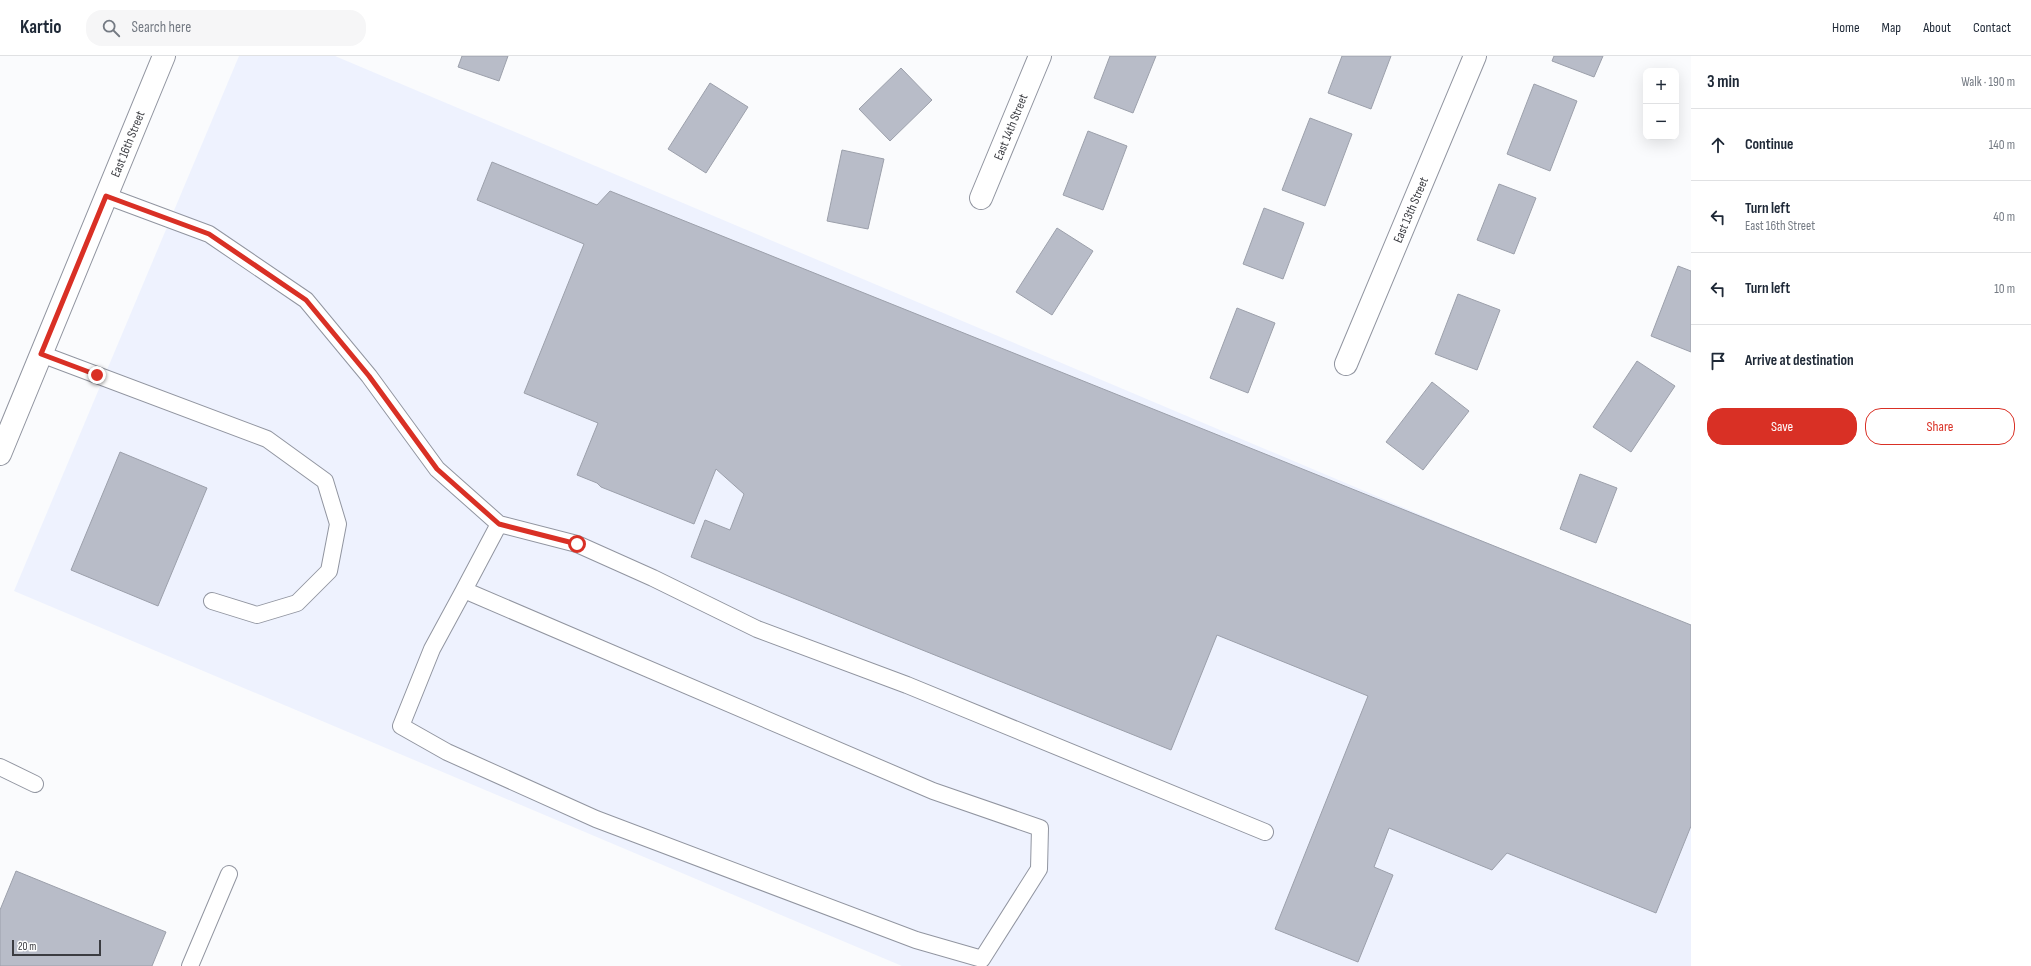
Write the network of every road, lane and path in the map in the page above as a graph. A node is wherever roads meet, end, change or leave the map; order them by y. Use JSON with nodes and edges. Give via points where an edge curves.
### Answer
{"nodes":[{"id":1,"x":164,"y":56,"type":"edge"},
{"id":2,"x":1040,"y":56,"type":"edge"},
{"id":3,"x":1475,"y":56,"type":"edge"},
{"id":4,"x":106,"y":196,"type":"junction"},
{"id":5,"x":981,"y":198,"type":"dead end"},
{"id":6,"x":41,"y":354,"type":"junction"},
{"id":7,"x":1346,"y":364,"type":"dead end"},
{"id":8,"x":0,"y":454,"type":"edge"},
{"id":9,"x":499,"y":524,"type":"junction"},
{"id":10,"x":464,"y":590,"type":"junction"},
{"id":11,"x":212,"y":601,"type":"dead end"},
{"id":12,"x":0,"y":767,"type":"edge"},
{"id":13,"x":35,"y":784,"type":"dead end"},
{"id":14,"x":1264,"y":832,"type":"dead end"},
{"id":15,"x":229,"y":874,"type":"dead end"},
{"id":16,"x":190,"y":966,"type":"edge"}],
"edges":[{"from":1,"to":4,"type":"street","name":"East 16th Street"},
{"from":2,"to":5,"type":"street","name":"East 14th Street"},
{"from":3,"to":7,"type":"street","name":"East 13th Street"},
{"from":4,"to":6,"type":"street","name":"East 16th Street"},
{"from":4,"to":9,"type":"lane","via":[[209,234],[306,300],[369,376],[437,469]]},
{"from":6,"to":8,"type":"street","name":"East 16th Street"},
{"from":6,"to":11,"type":"lane","via":[[266,439],[324,481],[338,524],[329,571],[297,603],[257,615]]},
{"from":9,"to":10,"type":"lane"},
{"from":9,"to":14,"type":"lane","via":[[577,544],[757,629],[907,685]]},
{"from":10,"to":10,"type":"lane","via":[[933,791],[1040,828],[1039,869],[982,959],[916,940],[596,819],[447,752],[401,726],[432,649]]},
{"from":12,"to":13,"type":"lane"},
{"from":15,"to":16,"type":"lane"}]}
